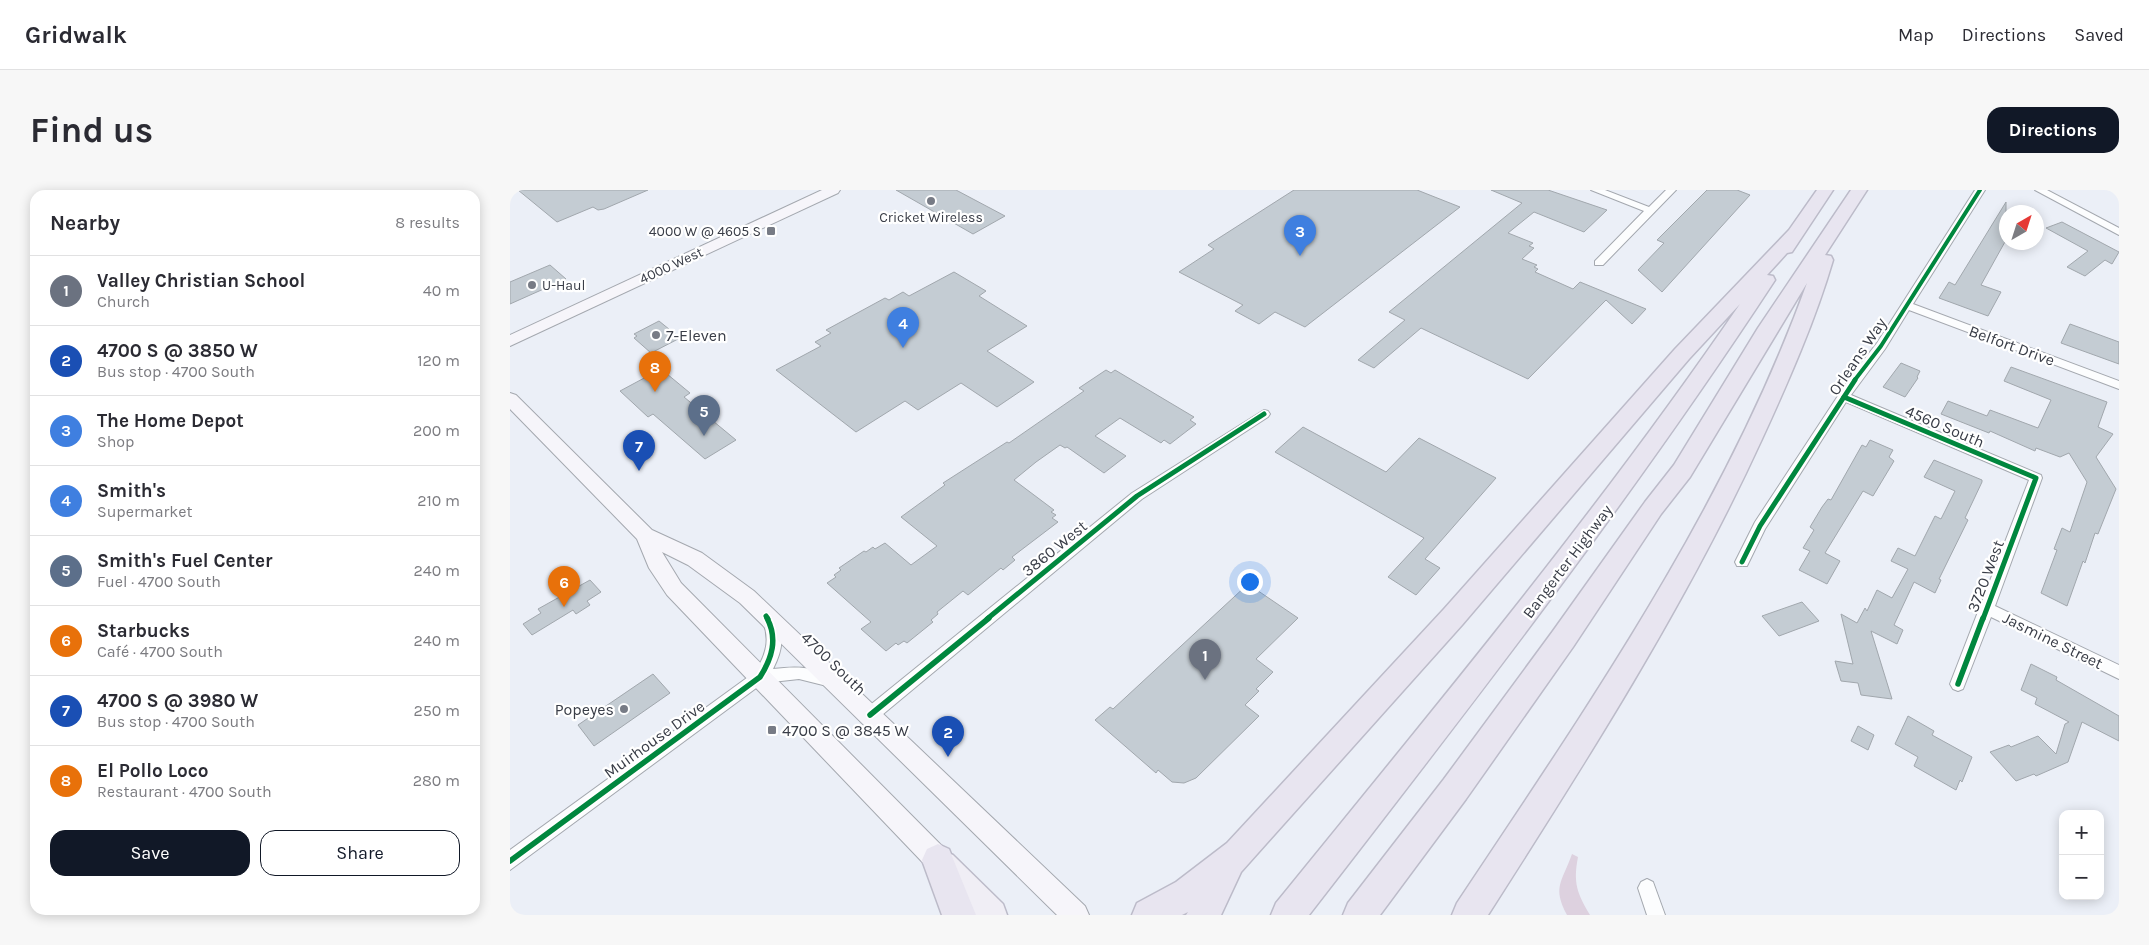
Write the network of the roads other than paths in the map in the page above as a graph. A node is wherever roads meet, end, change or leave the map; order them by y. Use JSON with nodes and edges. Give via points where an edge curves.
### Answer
{"nodes":[{"id":1,"x":833,"y":190,"type":"edge"},
{"id":2,"x":1596,"y":190,"type":"edge"},
{"id":3,"x":1671,"y":190,"type":"edge"},
{"id":4,"x":1825,"y":190,"type":"edge"},
{"id":5,"x":1859,"y":190,"type":"edge"},
{"id":6,"x":1980,"y":190,"type":"edge"},
{"id":7,"x":2040,"y":190,"type":"edge"},
{"id":8,"x":1652,"y":211,"type":"junction"},
{"id":9,"x":2119,"y":232,"type":"edge"},
{"id":10,"x":1795,"y":234,"type":"junction"},
{"id":11,"x":1830,"y":237,"type":"junction"},
{"id":12,"x":1599,"y":263,"type":"dead end"},
{"id":13,"x":1906,"y":305,"type":"junction"},
{"id":14,"x":510,"y":341,"type":"edge"},
{"id":15,"x":2119,"y":385,"type":"edge"},
{"id":16,"x":1844,"y":397,"type":"junction"},
{"id":17,"x":510,"y":399,"type":"edge"},
{"id":18,"x":1264,"y":414,"type":"dead end"},
{"id":19,"x":2036,"y":478,"type":"joint"},
{"id":20,"x":645,"y":535,"type":"junction"},
{"id":21,"x":1742,"y":562,"type":"dead end"},
{"id":22,"x":1986,"y":608,"type":"junction"},
{"id":23,"x":766,"y":616,"type":"junction"},
{"id":24,"x":2119,"y":672,"type":"edge"},
{"id":25,"x":760,"y":677,"type":"junction"},
{"id":26,"x":1958,"y":684,"type":"dead end"},
{"id":27,"x":838,"y":685,"type":"junction"},
{"id":28,"x":870,"y":715,"type":"junction"},
{"id":29,"x":1238,"y":854,"type":"junction"},
{"id":30,"x":938,"y":860,"type":"junction"},
{"id":31,"x":510,"y":861,"type":"edge"},
{"id":32,"x":1647,"y":888,"type":"dead end"},
{"id":33,"x":960,"y":915,"type":"edge"},
{"id":34,"x":992,"y":915,"type":"edge"},
{"id":35,"x":1076,"y":915,"type":"edge"},
{"id":36,"x":1149,"y":915,"type":"edge"},
{"id":37,"x":1203,"y":915,"type":"edge"},
{"id":38,"x":1288,"y":915,"type":"edge"},
{"id":39,"x":1360,"y":915,"type":"edge"},
{"id":40,"x":1469,"y":915,"type":"edge"},
{"id":41,"x":1656,"y":915,"type":"edge"}],
"edges":[{"from":1,"to":14,"type":"main road","name":"4000 West"},
{"from":2,"to":8,"type":"street"},
{"from":3,"to":8,"type":"street"},
{"from":4,"to":10,"type":"highway","name":"Bangerter Highway"},
{"from":5,"to":11,"type":"highway"},
{"from":6,"to":13,"type":"street","name":"Orleans Way"},
{"from":7,"to":9,"type":"street"},
{"from":8,"to":12,"type":"street"},
{"from":10,"to":29,"type":"highway","via":[[1682,354],[1463,606]]},
{"from":10,"to":38,"type":"highway","name":"Bangerter Highway","via":[[1704,374],[1602,516]]},
{"from":11,"to":39,"type":"highway","via":[[1768,328],[1682,471],[1455,789]]},
{"from":11,"to":40,"type":"highway","via":[[1799,333],[1706,530],[1601,710]]},
{"from":13,"to":15,"type":"street","name":"Belfort Drive"},
{"from":13,"to":16,"type":"street","name":"Orleans Way"},
{"from":16,"to":19,"type":"street","name":"4560 South"},
{"from":16,"to":21,"type":"street","name":"Orleans Way","via":[[1760,526]]},
{"from":17,"to":20,"type":"main road","name":"4700 South"},
{"from":18,"to":28,"type":"street","name":"3860 West","via":[[1137,496]]},
{"from":19,"to":22,"type":"street","name":"3720 West"},
{"from":20,"to":23,"type":"main road","name":"4700 South","via":[[673,547],[723,578]]},
{"from":20,"to":25,"type":"main road","name":"4700 South","via":[[656,562],[674,589]]},
{"from":22,"to":24,"type":"street","name":"Jasmine Street"},
{"from":22,"to":26,"type":"street","name":"3720 West"},
{"from":23,"to":25,"type":"street","name":"Muirhouse Drive","via":[[774,633],[774,644]]},
{"from":23,"to":27,"type":"main road","name":"4700 South"},
{"from":25,"to":27,"type":"street","name":"Muirhouse Drive","via":[[799,672],[814,674]]},
{"from":25,"to":30,"type":"main road","name":"4700 South"},
{"from":25,"to":31,"type":"street","name":"Muirhouse Drive"},
{"from":27,"to":28,"type":"main road","name":"4700 South"},
{"from":28,"to":35,"type":"main road","name":"4700 South"},
{"from":29,"to":36,"type":"highway","via":[[1188,894]]},
{"from":29,"to":37,"type":"highway","via":[[1222,876]]},
{"from":30,"to":33,"type":"highway"},
{"from":30,"to":34,"type":"main road","name":"4700 South"},
{"from":32,"to":41,"type":"street"}]}
